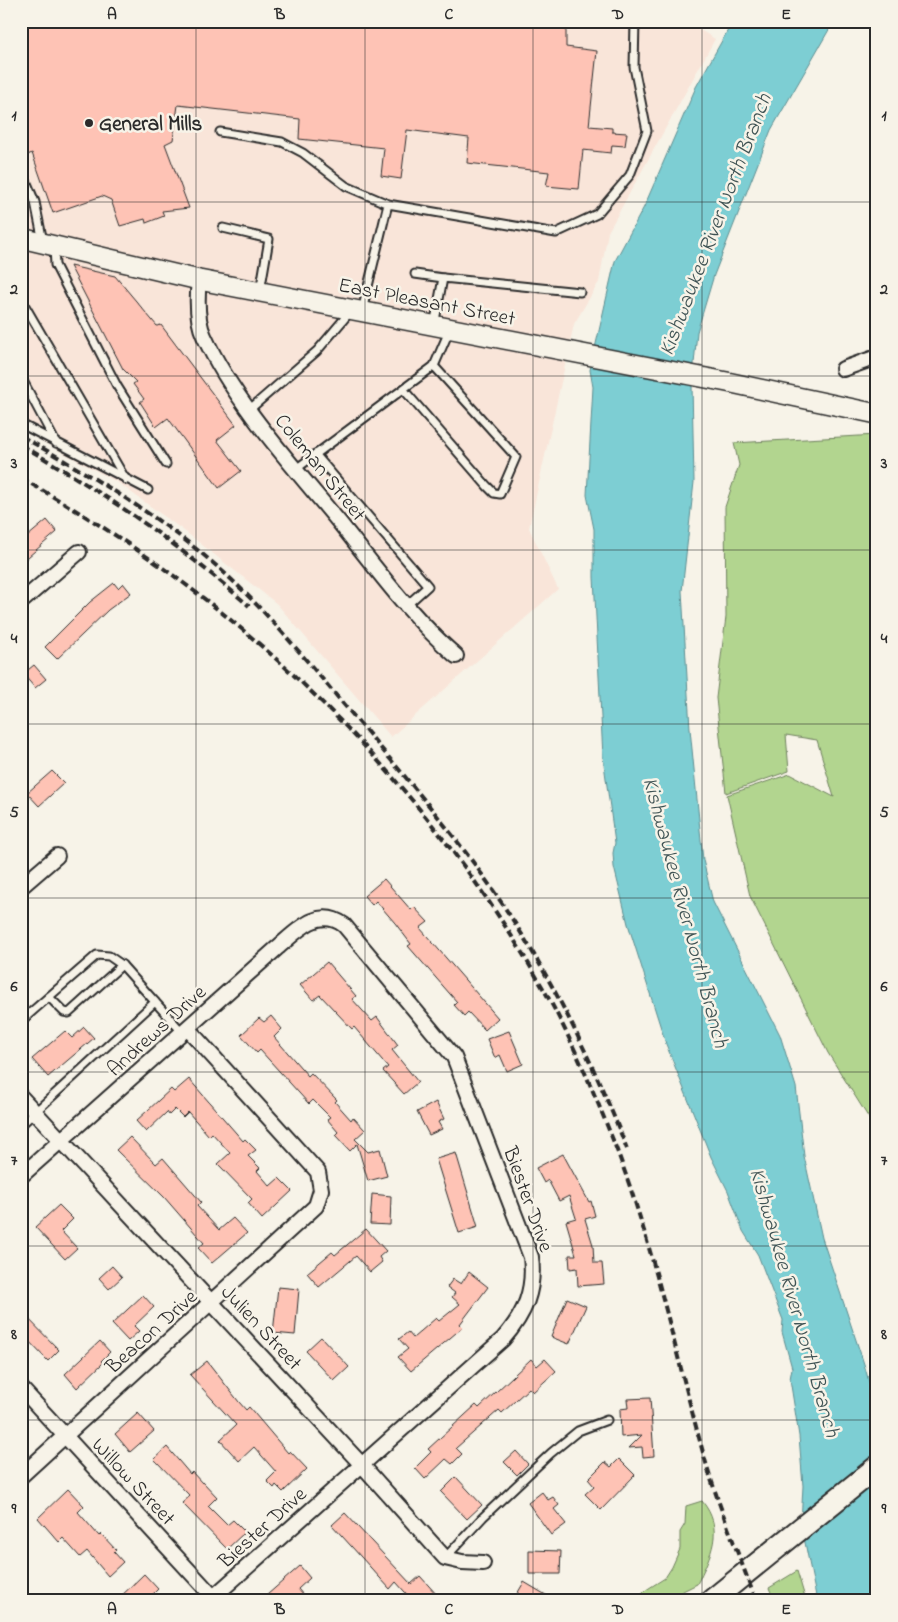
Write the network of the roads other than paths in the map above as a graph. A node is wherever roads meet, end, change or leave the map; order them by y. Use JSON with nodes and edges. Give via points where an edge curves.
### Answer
{"nodes":[{"id":1,"x":635,"y":21,"type":"edge"},
{"id":2,"x":220,"y":132,"type":"dead end"},
{"id":3,"x":21,"y":169,"type":"edge"},
{"id":4,"x":388,"y":204,"type":"junction"},
{"id":5,"x":223,"y":228,"type":"dead end"},
{"id":6,"x":21,"y":238,"type":"edge"},
{"id":7,"x":49,"y":243,"type":"junction"},
{"id":8,"x":415,"y":274,"type":"dead end"},
{"id":9,"x":443,"y":278,"type":"junction"},
{"id":10,"x":199,"y":280,"type":"junction"},
{"id":11,"x":260,"y":292,"type":"junction"},
{"id":12,"x":580,"y":292,"type":"dead end"},
{"id":13,"x":21,"y":300,"type":"edge"},
{"id":14,"x":357,"y":311,"type":"junction"},
{"id":15,"x":442,"y":327,"type":"junction"},
{"id":16,"x":877,"y":357,"type":"edge"},
{"id":17,"x":434,"y":366,"type":"junction"},
{"id":18,"x":843,"y":369,"type":"dead end"},
{"id":19,"x":21,"y":377,"type":"edge"},
{"id":20,"x":404,"y":390,"type":"junction"},
{"id":21,"x":250,"y":409,"type":"junction"},
{"id":22,"x":877,"y":414,"type":"edge"},
{"id":23,"x":21,"y":424,"type":"edge"},
{"id":24,"x":56,"y":443,"type":"junction"},
{"id":25,"x":314,"y":454,"type":"junction"},
{"id":26,"x":166,"y":464,"type":"dead end"},
{"id":27,"x":296,"y":469,"type":"junction"},
{"id":28,"x":126,"y":480,"type":"junction"},
{"id":29,"x":148,"y":490,"type":"dead end"},
{"id":30,"x":79,"y":552,"type":"dead end"},
{"id":31,"x":21,"y":602,"type":"edge"},
{"id":32,"x":407,"y":605,"type":"junction"},
{"id":33,"x":456,"y":656,"type":"dead end"},
{"id":34,"x":57,"y":856,"type":"dead end"},
{"id":35,"x":21,"y":888,"type":"edge"},
{"id":36,"x":319,"y":917,"type":"joint"},
{"id":37,"x":122,"y":965,"type":"junction"},
{"id":38,"x":49,"y":996,"type":"junction"},
{"id":39,"x":155,"y":1002,"type":"junction"},
{"id":40,"x":21,"y":1021,"type":"edge"},
{"id":41,"x":185,"y":1031,"type":"junction"},
{"id":42,"x":21,"y":1097,"type":"edge"},
{"id":43,"x":35,"y":1112,"type":"junction"},
{"id":44,"x":21,"y":1125,"type":"edge"},
{"id":45,"x":62,"y":1140,"type":"junction"},
{"id":46,"x":21,"y":1176,"type":"edge"},
{"id":47,"x":212,"y":1302,"type":"junction"},
{"id":48,"x":21,"y":1388,"type":"edge"},
{"id":49,"x":607,"y":1420,"type":"dead end"},
{"id":50,"x":65,"y":1436,"type":"junction"},
{"id":51,"x":362,"y":1465,"type":"junction"},
{"id":52,"x":877,"y":1466,"type":"edge"},
{"id":53,"x":21,"y":1476,"type":"edge"},
{"id":54,"x":445,"y":1558,"type":"junction"},
{"id":55,"x":483,"y":1563,"type":"dead end"},
{"id":56,"x":213,"y":1600,"type":"edge"},
{"id":57,"x":711,"y":1601,"type":"edge"}],
"edges":[{"from":1,"to":4,"type":"lane","via":[[634,67],[646,131],[630,175],[597,214],[556,233]]},
{"from":2,"to":4,"type":"lane","via":[[282,142],[346,186]]},
{"from":3,"to":7,"type":"lane"},
{"from":4,"to":14,"type":"lane"},
{"from":5,"to":11,"type":"lane","via":[[269,239]]},
{"from":6,"to":7,"type":"main road","name":"East Pleasant Street"},
{"from":7,"to":10,"type":"main road","name":"East Pleasant Street"},
{"from":7,"to":26,"type":"lane","via":[[55,265],[117,386]]},
{"from":8,"to":9,"type":"lane"},
{"from":9,"to":12,"type":"lane"},
{"from":9,"to":15,"type":"lane"},
{"from":10,"to":11,"type":"main road","name":"East Pleasant Street"},
{"from":10,"to":21,"type":"street","name":"Coleman Street","via":[[196,299],[203,334],[224,373]]},
{"from":11,"to":14,"type":"main road","name":"East Pleasant Street"},
{"from":13,"to":28,"type":"lane"},
{"from":14,"to":15,"type":"main road","name":"East Pleasant Street"},
{"from":14,"to":21,"type":"lane"},
{"from":15,"to":17,"type":"lane"},
{"from":15,"to":22,"type":"main road","name":"East Pleasant Street"},
{"from":16,"to":18,"type":"street"},
{"from":17,"to":20,"type":"lane"},
{"from":17,"to":20,"type":"lane","via":[[516,457],[500,494],[487,486]]},
{"from":19,"to":24,"type":"lane"},
{"from":20,"to":25,"type":"lane"},
{"from":21,"to":27,"type":"street","name":"Coleman Street"},
{"from":23,"to":24,"type":"lane"},
{"from":24,"to":28,"type":"lane"},
{"from":25,"to":27,"type":"lane"},
{"from":25,"to":32,"type":"lane","via":[[428,586]]},
{"from":27,"to":32,"type":"street","name":"Coleman Street"},
{"from":28,"to":29,"type":"lane"},
{"from":30,"to":31,"type":"street"},
{"from":32,"to":33,"type":"street","name":"Coleman Street","via":[[431,635]]},
{"from":34,"to":35,"type":"street"},
{"from":36,"to":41,"type":"street","name":"Andrews Drive","via":[[308,922],[277,948]]},
{"from":36,"to":51,"type":"street","name":"Biester Drive","via":[[336,919],[344,925],[454,1057],[531,1257],[533,1272],[530,1297],[522,1315],[503,1340]]},
{"from":37,"to":38,"type":"lane","via":[[109,956],[97,955]]},
{"from":37,"to":38,"type":"lane","via":[[69,1013]]},
{"from":37,"to":39,"type":"lane"},
{"from":38,"to":40,"type":"lane"},
{"from":39,"to":41,"type":"lane"},
{"from":39,"to":43,"type":"lane"},
{"from":41,"to":45,"type":"street","name":"Andrews Drive"},
{"from":41,"to":47,"type":"street","name":"Beacon Drive","via":[[318,1172],[321,1190],[316,1206]]},
{"from":42,"to":43,"type":"street","name":"Julien Street"},
{"from":43,"to":44,"type":"lane"},
{"from":43,"to":45,"type":"street","name":"Julien Street"},
{"from":45,"to":46,"type":"street","name":"Andrews Drive"},
{"from":45,"to":47,"type":"street","name":"Julien Street"},
{"from":47,"to":50,"type":"street","name":"Beacon Drive"},
{"from":47,"to":51,"type":"street","name":"Julien Street"},
{"from":48,"to":50,"type":"street","name":"Willow Street"},
{"from":49,"to":54,"type":"lane","via":[[571,1436],[483,1517]]},
{"from":50,"to":53,"type":"street","name":"Beacon Drive"},
{"from":50,"to":56,"type":"street","name":"Willow Street"},
{"from":51,"to":54,"type":"street","name":"Julien Street"},
{"from":51,"to":56,"type":"street","name":"Biester Drive"},
{"from":52,"to":57,"type":"main road"},
{"from":54,"to":55,"type":"street"}]}
